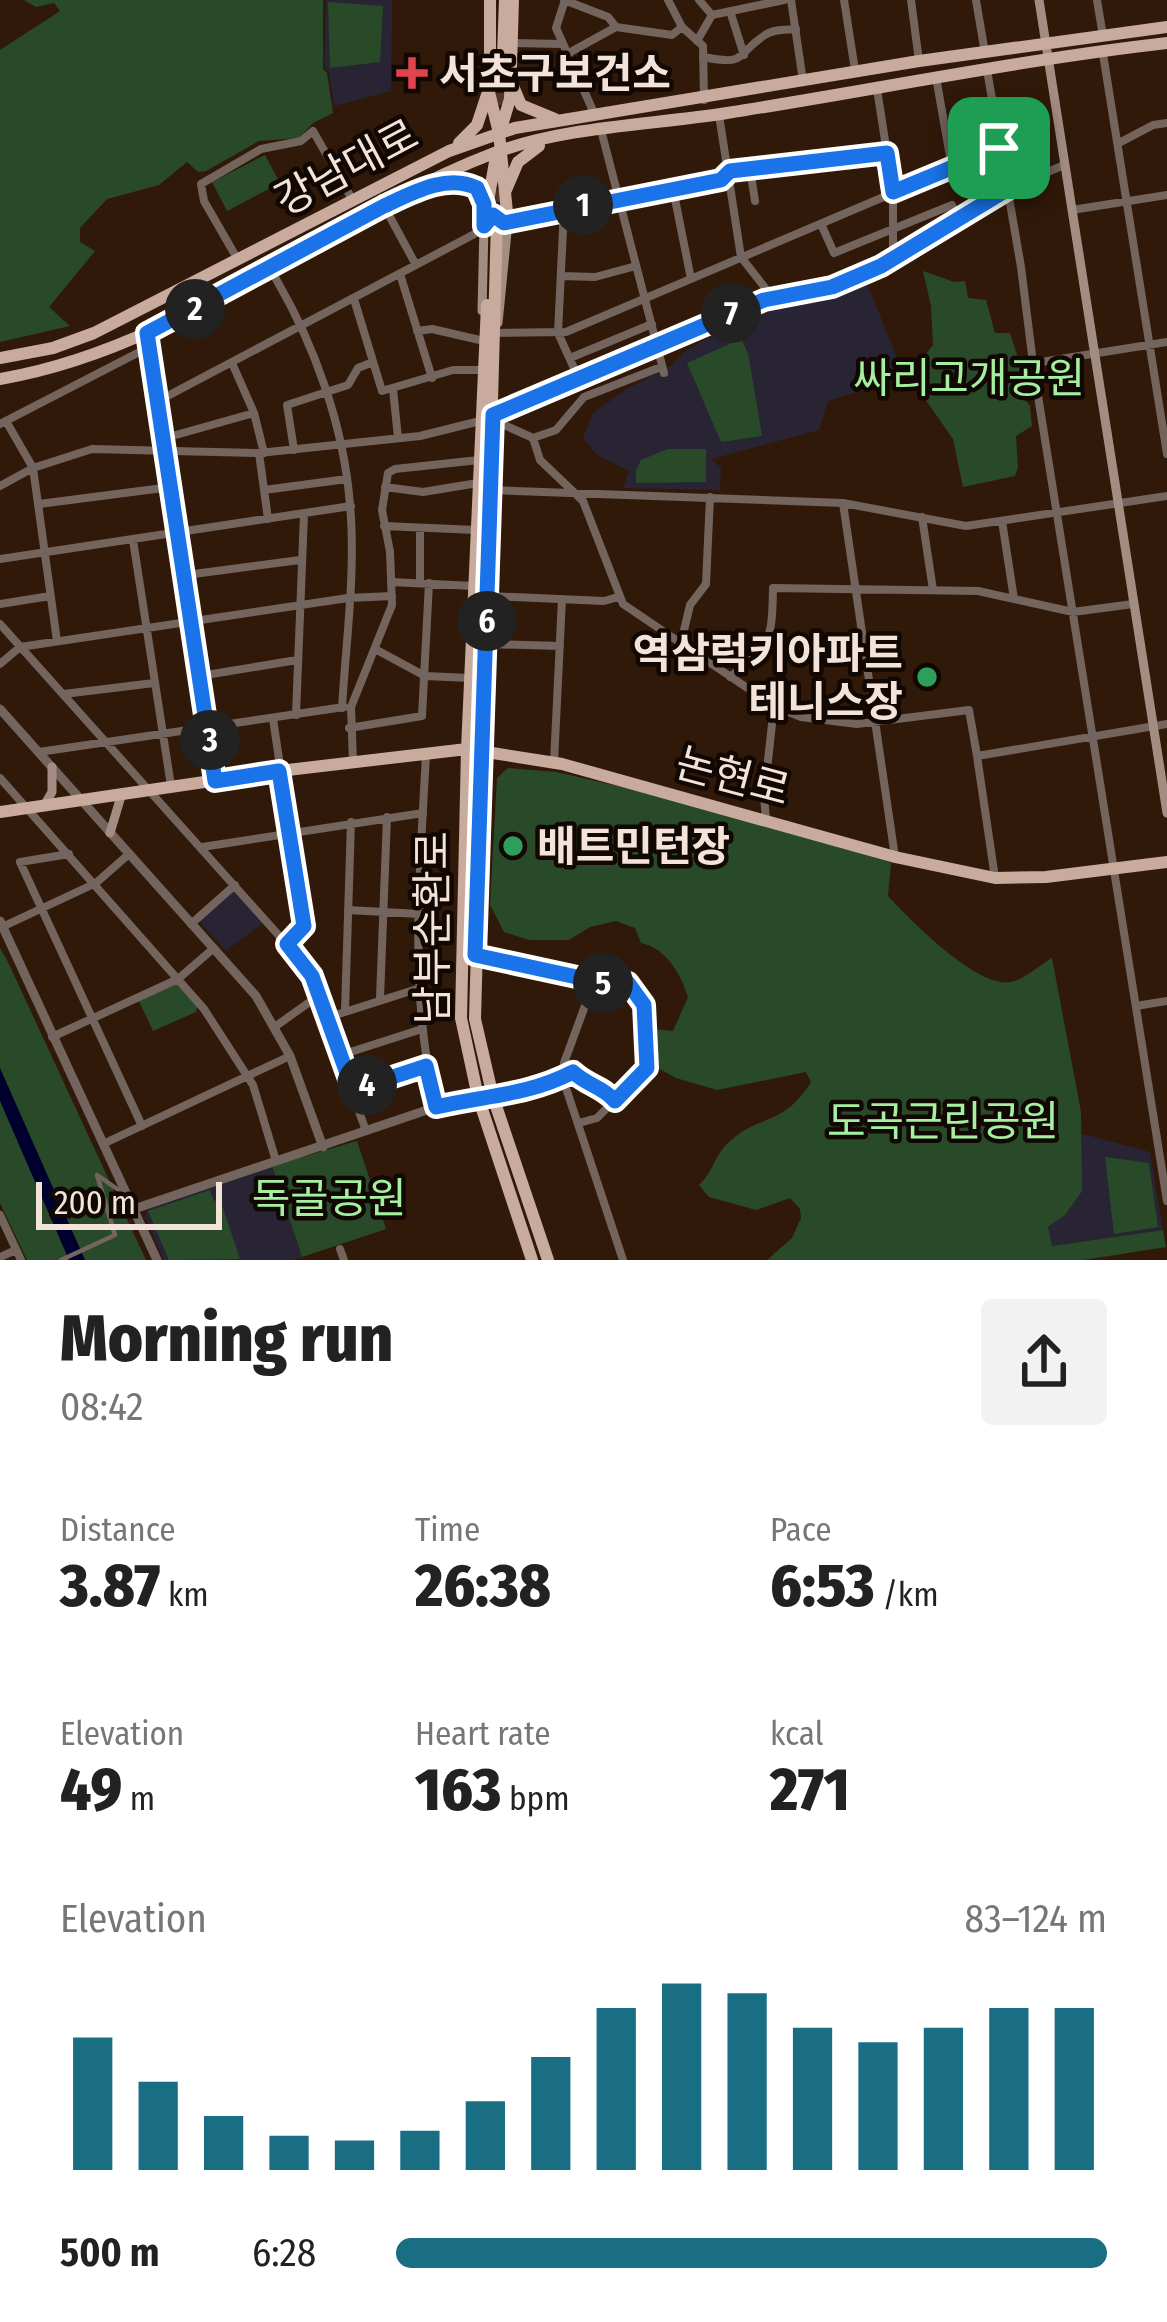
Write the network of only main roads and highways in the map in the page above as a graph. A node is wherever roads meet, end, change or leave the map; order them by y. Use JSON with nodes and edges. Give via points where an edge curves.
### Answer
{"nodes":[{"id":1,"x":501,"y":0,"type":"edge"},
{"id":2,"x":1039,"y":0,"type":"edge"},
{"id":3,"x":1167,"y":26,"type":"edge"},
{"id":4,"x":1167,"y":44,"type":"edge"},
{"id":5,"x":1046,"y":46,"type":"junction"},
{"id":6,"x":490,"y":52,"type":"junction"},
{"id":7,"x":986,"y":61,"type":"junction"},
{"id":8,"x":1049,"y":61,"type":"junction"},
{"id":9,"x":499,"y":82,"type":"junction"},
{"id":10,"x":559,"y":120,"type":"junction"},
{"id":11,"x":499,"y":133,"type":"junction"},
{"id":12,"x":561,"y":137,"type":"junction"},
{"id":13,"x":448,"y":151,"type":"junction"},
{"id":14,"x":498,"y":152,"type":"junction"},
{"id":15,"x":412,"y":192,"type":"junction"},
{"id":16,"x":492,"y":223,"type":"junction"},
{"id":17,"x":492,"y":340,"type":"junction"},
{"id":18,"x":0,"y":358,"type":"edge"},
{"id":19,"x":0,"y":379,"type":"edge"},
{"id":20,"x":489,"y":419,"type":"junction"},
{"id":21,"x":484,"y":487,"type":"junction"},
{"id":22,"x":467,"y":749,"type":"junction"},
{"id":23,"x":483,"y":752,"type":"junction"},
{"id":24,"x":52,"y":767,"type":"road end"},
{"id":25,"x":1165,"y":786,"type":"edge"},
{"id":26,"x":122,"y":793,"type":"junction"},
{"id":27,"x":45,"y":804,"type":"junction"},
{"id":28,"x":1167,"y":813,"type":"edge"},
{"id":29,"x":3,"y":815,"type":"edge"},
{"id":30,"x":110,"y":833,"type":"road end"},
{"id":31,"x":1167,"y":862,"type":"edge"},
{"id":32,"x":474,"y":1053,"type":"junction"},
{"id":33,"x":532,"y":1260,"type":"edge"},
{"id":34,"x":548,"y":1260,"type":"edge"}],
"edges":[{"from":1,"to":6,"type":"main road"},
{"from":1,"to":9,"type":"main road"},
{"from":1,"to":9,"type":"main road","via":[[512,43]]},
{"from":2,"to":5,"type":"main road"},
{"from":3,"to":5,"type":"main road","name":"강남대로"},
{"from":4,"to":8,"type":"main road","name":"강남대로"},
{"from":5,"to":7,"type":"main road","name":"강남대로"},
{"from":5,"to":8,"type":"main road"},
{"from":6,"to":9,"type":"main road"},
{"from":6,"to":9,"type":"main road","via":[[493,88],[504,90]]},
{"from":7,"to":8,"type":"main road","name":"강남대로"},
{"from":7,"to":10,"type":"main road","name":"강남대로","via":[[920,61]]},
{"from":7,"to":12,"type":"main road","name":"강남대로","via":[[877,89]]},
{"from":8,"to":25,"type":"main road"},
{"from":9,"to":10,"type":"main road","via":[[521,104]]},
{"from":9,"to":11,"type":"main road"},
{"from":9,"to":11,"type":"main road","via":[[508,108]]},
{"from":9,"to":13,"type":"main road","via":[[477,125]]},
{"from":10,"to":11,"type":"main road","name":"강남대로"},
{"from":11,"to":13,"type":"main road","name":"강남대로"},
{"from":11,"to":14,"type":"main road"},
{"from":12,"to":14,"type":"main road","name":"강남대로"},
{"from":12,"to":16,"type":"main road","via":[[514,168]]},
{"from":13,"to":18,"type":"main road","name":"강남대로","via":[[82,338]]},
{"from":14,"to":15,"type":"main road","name":"강남대로"},
{"from":14,"to":16,"type":"main road"},
{"from":14,"to":16,"type":"main road"},
{"from":15,"to":16,"type":"main road","via":[[472,185]]},
{"from":15,"to":19,"type":"main road","name":"강남대로","via":[[149,340]]},
{"from":16,"to":17,"type":"main road","name":"남부순환로"},
{"from":17,"to":20,"type":"main road","name":"남부순환로"},
{"from":17,"to":20,"type":"main road","name":"남부순환로","via":[[482,370]]},
{"from":20,"to":21,"type":"main road","name":"남부순환로"},
{"from":20,"to":21,"type":"main road","name":"남부순환로","via":[[479,460]]},
{"from":21,"to":22,"type":"main road","name":"남부순환로"},
{"from":21,"to":23,"type":"main road","name":"남부순환로"},
{"from":22,"to":23,"type":"main road","name":"논현로"},
{"from":22,"to":26,"type":"main road","name":"논현로"},
{"from":22,"to":32,"type":"main road","name":"남부순환로","via":[[460,979]]},
{"from":23,"to":31,"type":"main road","name":"논현로","via":[[554,762],[995,878]]},
{"from":23,"to":32,"type":"main road","name":"남부순환로"},
{"from":24,"to":27,"type":"main road"},
{"from":25,"to":28,"type":"main road"},
{"from":26,"to":27,"type":"main road","name":"논현로"},
{"from":26,"to":30,"type":"main road"},
{"from":27,"to":29,"type":"main road","name":"논현로"},
{"from":32,"to":33,"type":"main road","name":"남부순환로","via":[[478,1097]]},
{"from":32,"to":34,"type":"main road","name":"남부순환로"}]}
